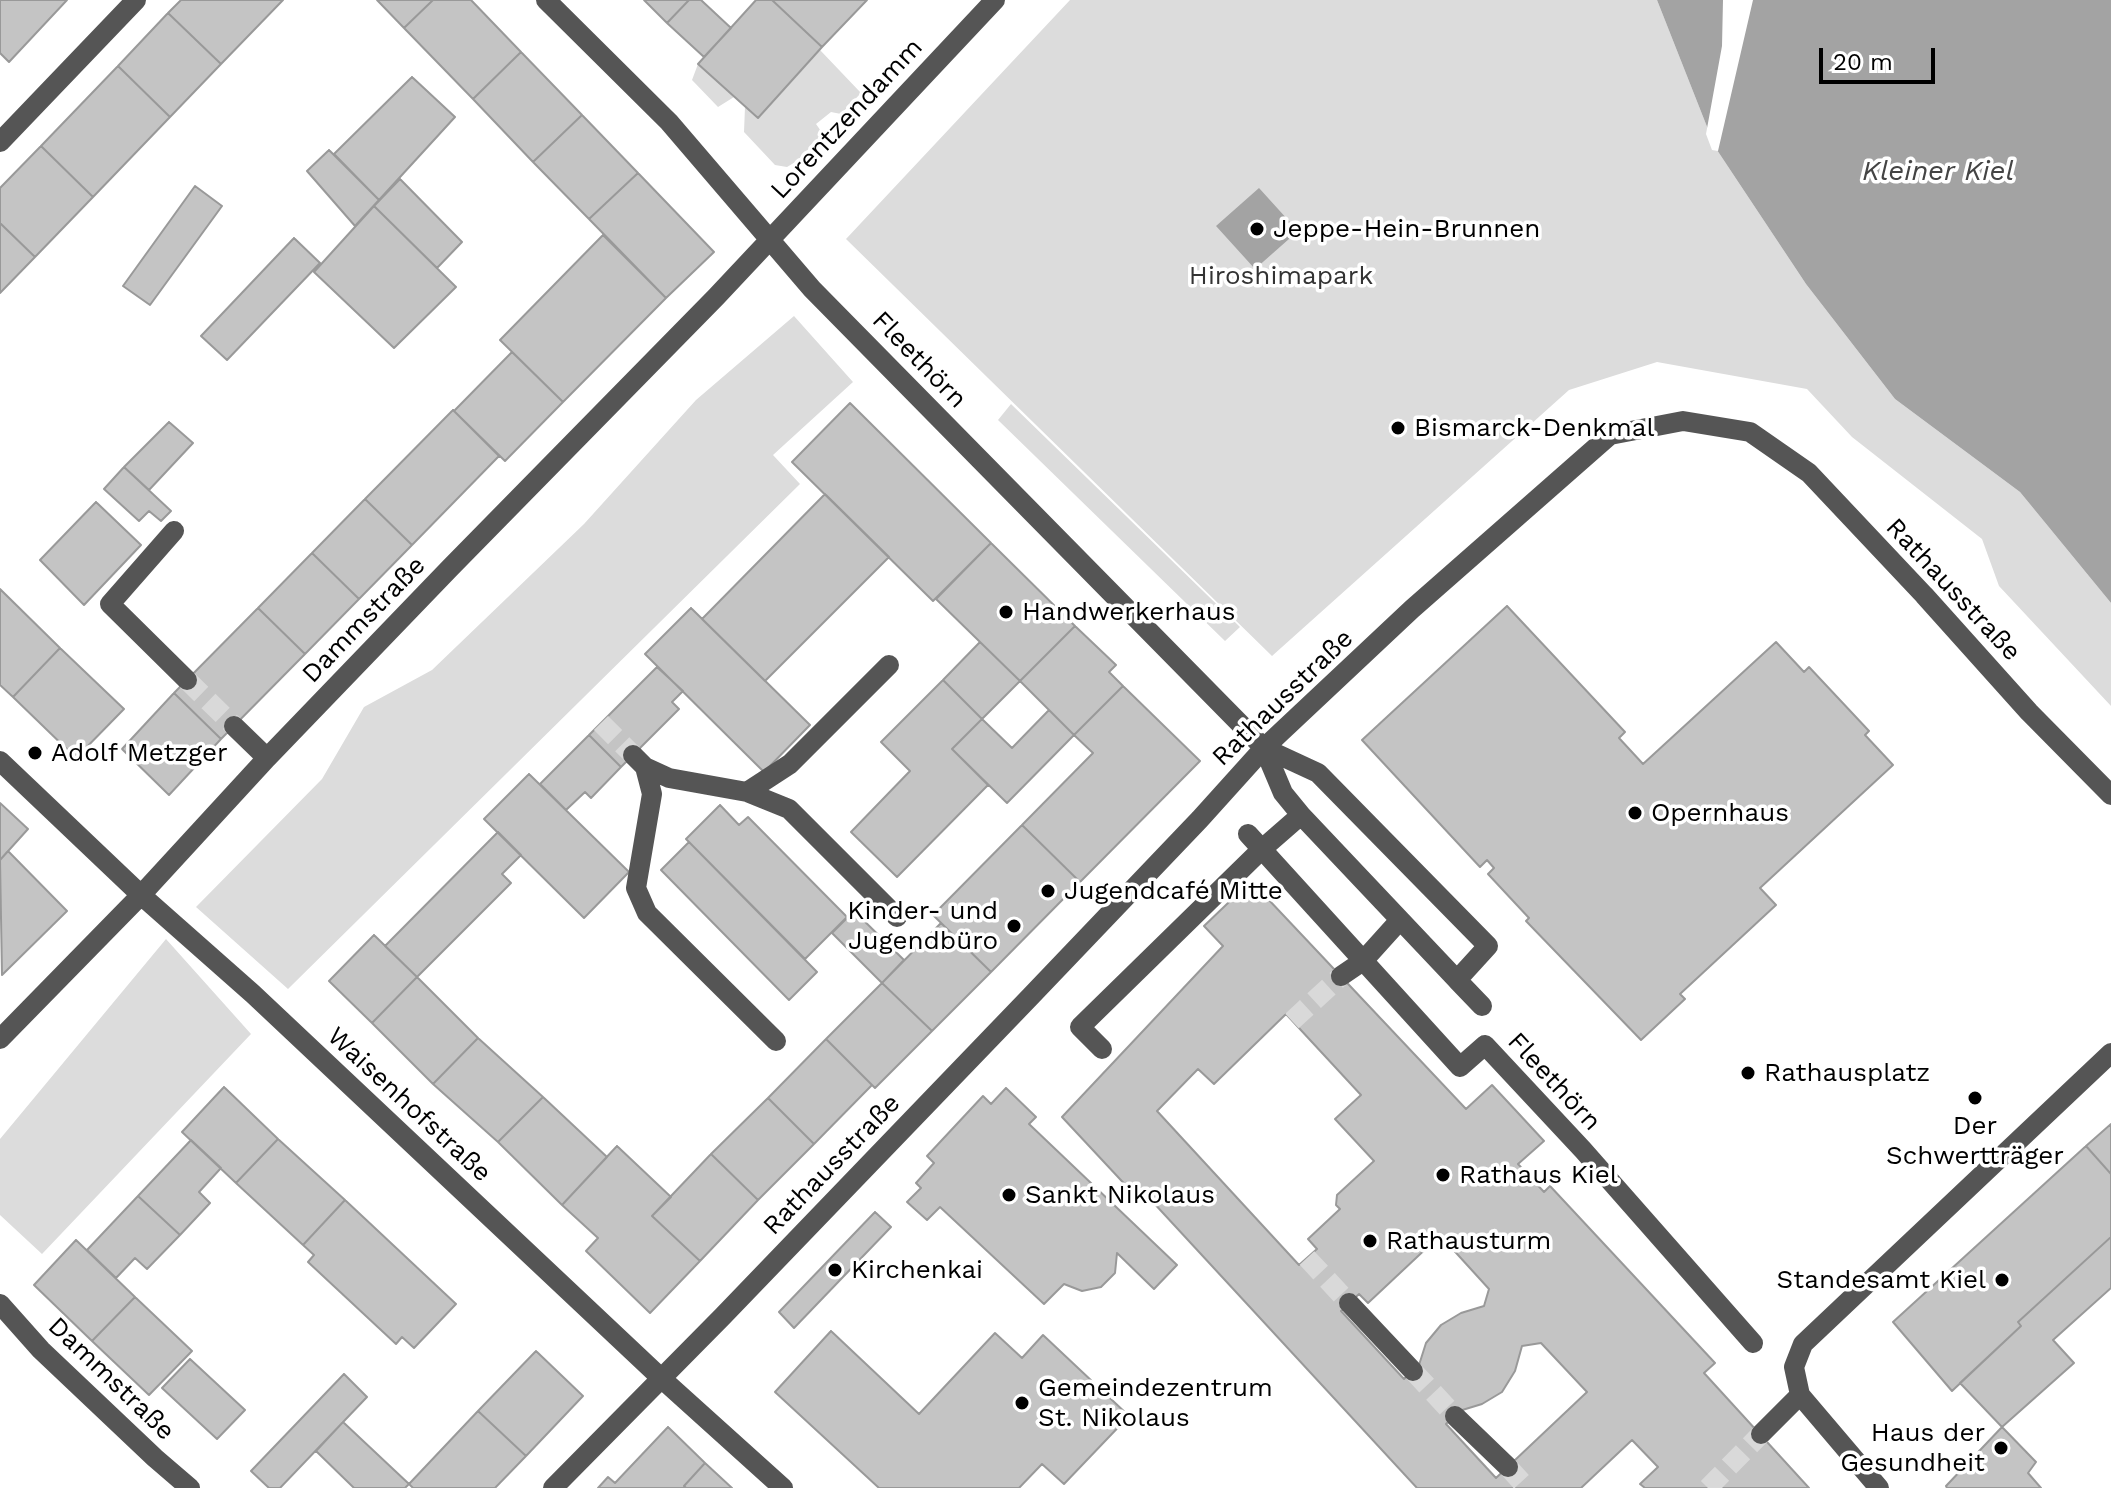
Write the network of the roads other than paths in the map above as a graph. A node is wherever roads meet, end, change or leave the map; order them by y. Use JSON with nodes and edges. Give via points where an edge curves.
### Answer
{"nodes":[{"id":1,"x":136,"y":0,"type":"edge"},
{"id":2,"x":546,"y":0,"type":"edge"},
{"id":3,"x":995,"y":0,"type":"edge"},
{"id":4,"x":0,"y":142,"type":"edge"},
{"id":5,"x":769,"y":239,"type":"junction"},
{"id":6,"x":174,"y":531,"type":"dead end"},
{"id":7,"x":889,"y":665,"type":"dead end"},
{"id":8,"x":187,"y":680,"type":"tunnel mouth"},
{"id":9,"x":234,"y":726,"type":"tunnel mouth"},
{"id":10,"x":1264,"y":748,"type":"junction"},
{"id":11,"x":267,"y":758,"type":"junction"},
{"id":12,"x":0,"y":761,"type":"edge"},
{"id":13,"x":747,"y":792,"type":"junction"},
{"id":14,"x":2111,"y":795,"type":"edge"},
{"id":15,"x":1301,"y":815,"type":"junction"},
{"id":16,"x":1255,"y":841,"type":"junction"},
{"id":17,"x":141,"y":895,"type":"junction"},
{"id":18,"x":897,"y":917,"type":"dead end"},
{"id":19,"x":1400,"y":920,"type":"junction"},
{"id":20,"x":1363,"y":961,"type":"junction"},
{"id":21,"x":1341,"y":976,"type":"tunnel mouth"},
{"id":22,"x":1457,"y":980,"type":"junction"},
{"id":23,"x":1482,"y":1006,"type":"dead end"},
{"id":24,"x":0,"y":1039,"type":"edge"},
{"id":25,"x":776,"y":1041,"type":"dead end"},
{"id":26,"x":1102,"y":1049,"type":"dead end"},
{"id":27,"x":2111,"y":1053,"type":"edge"},
{"id":28,"x":1349,"y":1303,"type":"tunnel mouth"},
{"id":29,"x":0,"y":1304,"type":"edge"},
{"id":30,"x":1753,"y":1343,"type":"dead end"},
{"id":31,"x":1413,"y":1371,"type":"tunnel mouth"},
{"id":32,"x":661,"y":1378,"type":"junction"},
{"id":33,"x":1800,"y":1395,"type":"junction"},
{"id":34,"x":1455,"y":1416,"type":"tunnel mouth"},
{"id":35,"x":1761,"y":1434,"type":"tunnel mouth"},
{"id":36,"x":1508,"y":1467,"type":"tunnel mouth"},
{"id":37,"x":190,"y":1488,"type":"edge"},
{"id":38,"x":553,"y":1488,"type":"edge"},
{"id":39,"x":783,"y":1488,"type":"edge"},
{"id":40,"x":1879,"y":1488,"type":"edge"}],
"edges":[{"from":1,"to":4,"type":"street"},
{"from":2,"to":5,"type":"street","name":"Fleethörn","via":[[669,122]]},
{"from":3,"to":5,"type":"street","name":"Lorentzendamm"},
{"from":5,"to":10,"type":"street","name":"Fleethörn","via":[[812,289]]},
{"from":5,"to":11,"type":"street","name":"Dammstraße"},
{"from":6,"to":8,"type":"street","via":[[110,604]]},
{"from":7,"to":13,"type":"street","via":[[790,764]]},
{"from":9,"to":11,"type":"street"},
{"from":10,"to":14,"type":"street","name":"Rathausstraße","via":[[1610,435],[1683,421],[1750,432],[1809,473]]},
{"from":10,"to":15,"type":"street","via":[[1283,793]]},
{"from":10,"to":22,"type":"street","via":[[1318,773],[1488,946]]},
{"from":10,"to":32,"type":"street","name":"Rathausstraße"},
{"from":11,"to":17,"type":"street","name":"Dammstraße"},
{"from":12,"to":17,"type":"street","name":"Waisenhofstraße"},
{"from":13,"to":18,"type":"street","via":[[789,809]]},
{"from":13,"to":25,"type":"street","via":[[669,778],[639,761],[652,794],[636,888],[647,913]]},
{"from":15,"to":16,"type":"street"},
{"from":15,"to":19,"type":"street"},
{"from":16,"to":20,"type":"street","name":"Fleethörn"},
{"from":16,"to":26,"type":"street","via":[[1080,1027]]},
{"from":17,"to":24,"type":"street","name":"Dammstraße"},
{"from":17,"to":32,"type":"street","name":"Waisenhofstraße"},
{"from":19,"to":20,"type":"street"},
{"from":19,"to":22,"type":"street"},
{"from":20,"to":21,"type":"street"},
{"from":20,"to":30,"type":"street","name":"Fleethörn","via":[[1460,1067],[1485,1045]]},
{"from":22,"to":23,"type":"street"},
{"from":27,"to":33,"type":"street","via":[[1803,1344],[1794,1367]]},
{"from":28,"to":31,"type":"street"},
{"from":29,"to":37,"type":"street","name":"Dammstraße","via":[[41,1350]]},
{"from":32,"to":38,"type":"street","name":"Rathausstraße"},
{"from":32,"to":39,"type":"street","name":"Waisenhofstraße"},
{"from":33,"to":35,"type":"street"},
{"from":33,"to":40,"type":"street"},
{"from":34,"to":36,"type":"street"}]}
